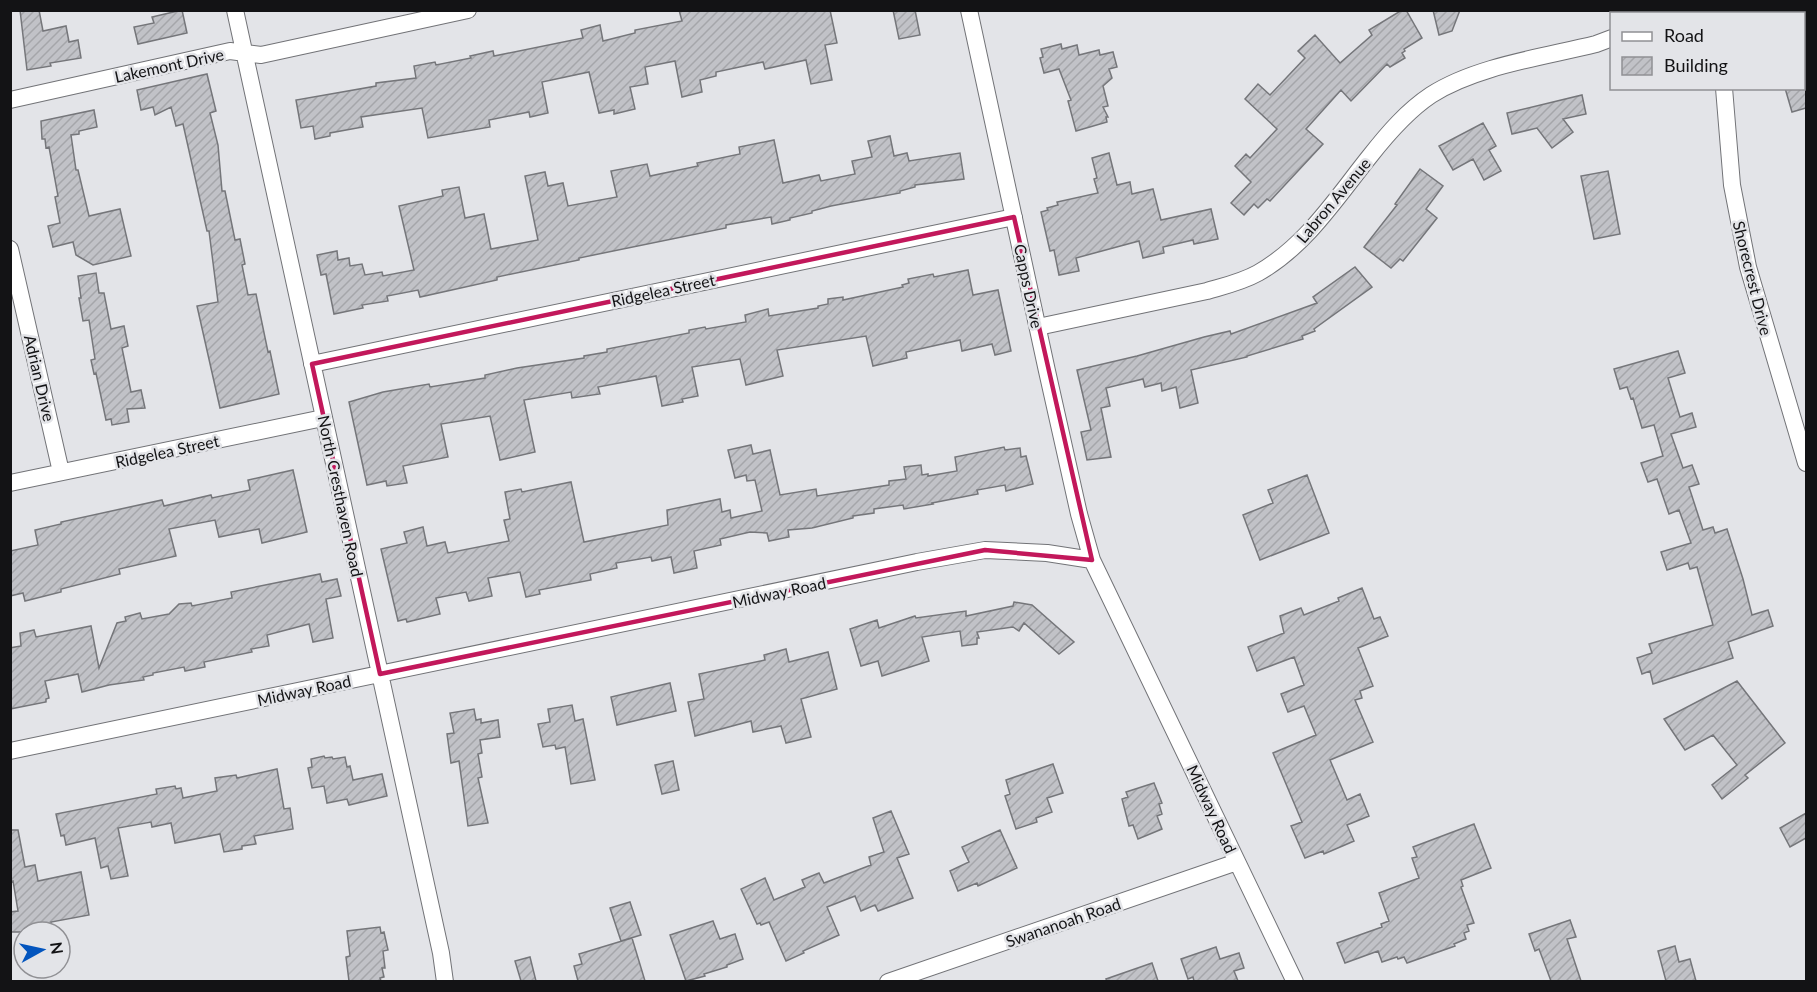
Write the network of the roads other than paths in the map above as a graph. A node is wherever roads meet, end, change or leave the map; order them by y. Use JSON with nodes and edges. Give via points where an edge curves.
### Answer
{"nodes":[{"id":1,"x":235,"y":10,"type":"edge"},
{"id":2,"x":468,"y":10,"type":"edge"},
{"id":3,"x":969,"y":10,"type":"edge"},
{"id":4,"x":1610,"y":38,"type":"edge"},
{"id":5,"x":244,"y":53,"type":"junction"},
{"id":6,"x":1724,"y":90,"type":"edge"},
{"id":7,"x":10,"y":100,"type":"edge"},
{"id":8,"x":1014,"y":217,"type":"junction"},
{"id":9,"x":10,"y":249,"type":"edge"},
{"id":10,"x":1038,"y":327,"type":"junction"},
{"id":11,"x":312,"y":364,"type":"junction"},
{"id":12,"x":323,"y":418,"type":"junction"},
{"id":13,"x":1806,"y":463,"type":"edge"},
{"id":14,"x":61,"y":472,"type":"junction"},
{"id":15,"x":10,"y":483,"type":"edge"},
{"id":16,"x":1092,"y":560,"type":"junction"},
{"id":17,"x":380,"y":674,"type":"junction"},
{"id":18,"x":10,"y":751,"type":"edge"},
{"id":19,"x":1237,"y":862,"type":"junction"},
{"id":20,"x":445,"y":981,"type":"edge"},
{"id":21,"x":888,"y":981,"type":"edge"},
{"id":22,"x":1295,"y":981,"type":"edge"}],
"edges":[{"from":1,"to":5,"type":"street","name":"North Cresthaven Road"},
{"from":2,"to":5,"type":"street","name":"Lakemont Drive","via":[[261,55]]},
{"from":3,"to":8,"type":"street","name":"Capps Drive"},
{"from":4,"to":10,"type":"street","name":"Labron Avenue","via":[[1484,71],[1431,95],[1389,132],[1306,236],[1258,273],[1215,289]]},
{"from":5,"to":7,"type":"street","name":"Lakemont Drive","via":[[230,51]]},
{"from":5,"to":11,"type":"street","name":"North Cresthaven Road"},
{"from":6,"to":13,"type":"street","name":"Shorecrest Drive","via":[[1732,185],[1748,267]]},
{"from":8,"to":10,"type":"street","name":"Capps Drive"},
{"from":8,"to":11,"type":"street","name":"Ridgelea Street"},
{"from":9,"to":14,"type":"street","name":"Adrian Drive"},
{"from":10,"to":16,"type":"street","name":"Capps Drive"},
{"from":11,"to":12,"type":"street","name":"North Cresthaven Road"},
{"from":12,"to":14,"type":"street","name":"Ridgelea Street"},
{"from":12,"to":17,"type":"street","name":"North Cresthaven Road"},
{"from":14,"to":15,"type":"street","name":"Ridgelea Street"},
{"from":16,"to":17,"type":"street","name":"Midway Road","via":[[985,550]]},
{"from":16,"to":19,"type":"street","name":"Midway Road"},
{"from":17,"to":18,"type":"street","name":"Midway Road"},
{"from":17,"to":20,"type":"street","name":"North Cresthaven Road"},
{"from":19,"to":21,"type":"street","name":"Swananoah Road"},
{"from":19,"to":22,"type":"street","name":"Midway Road"}]}
